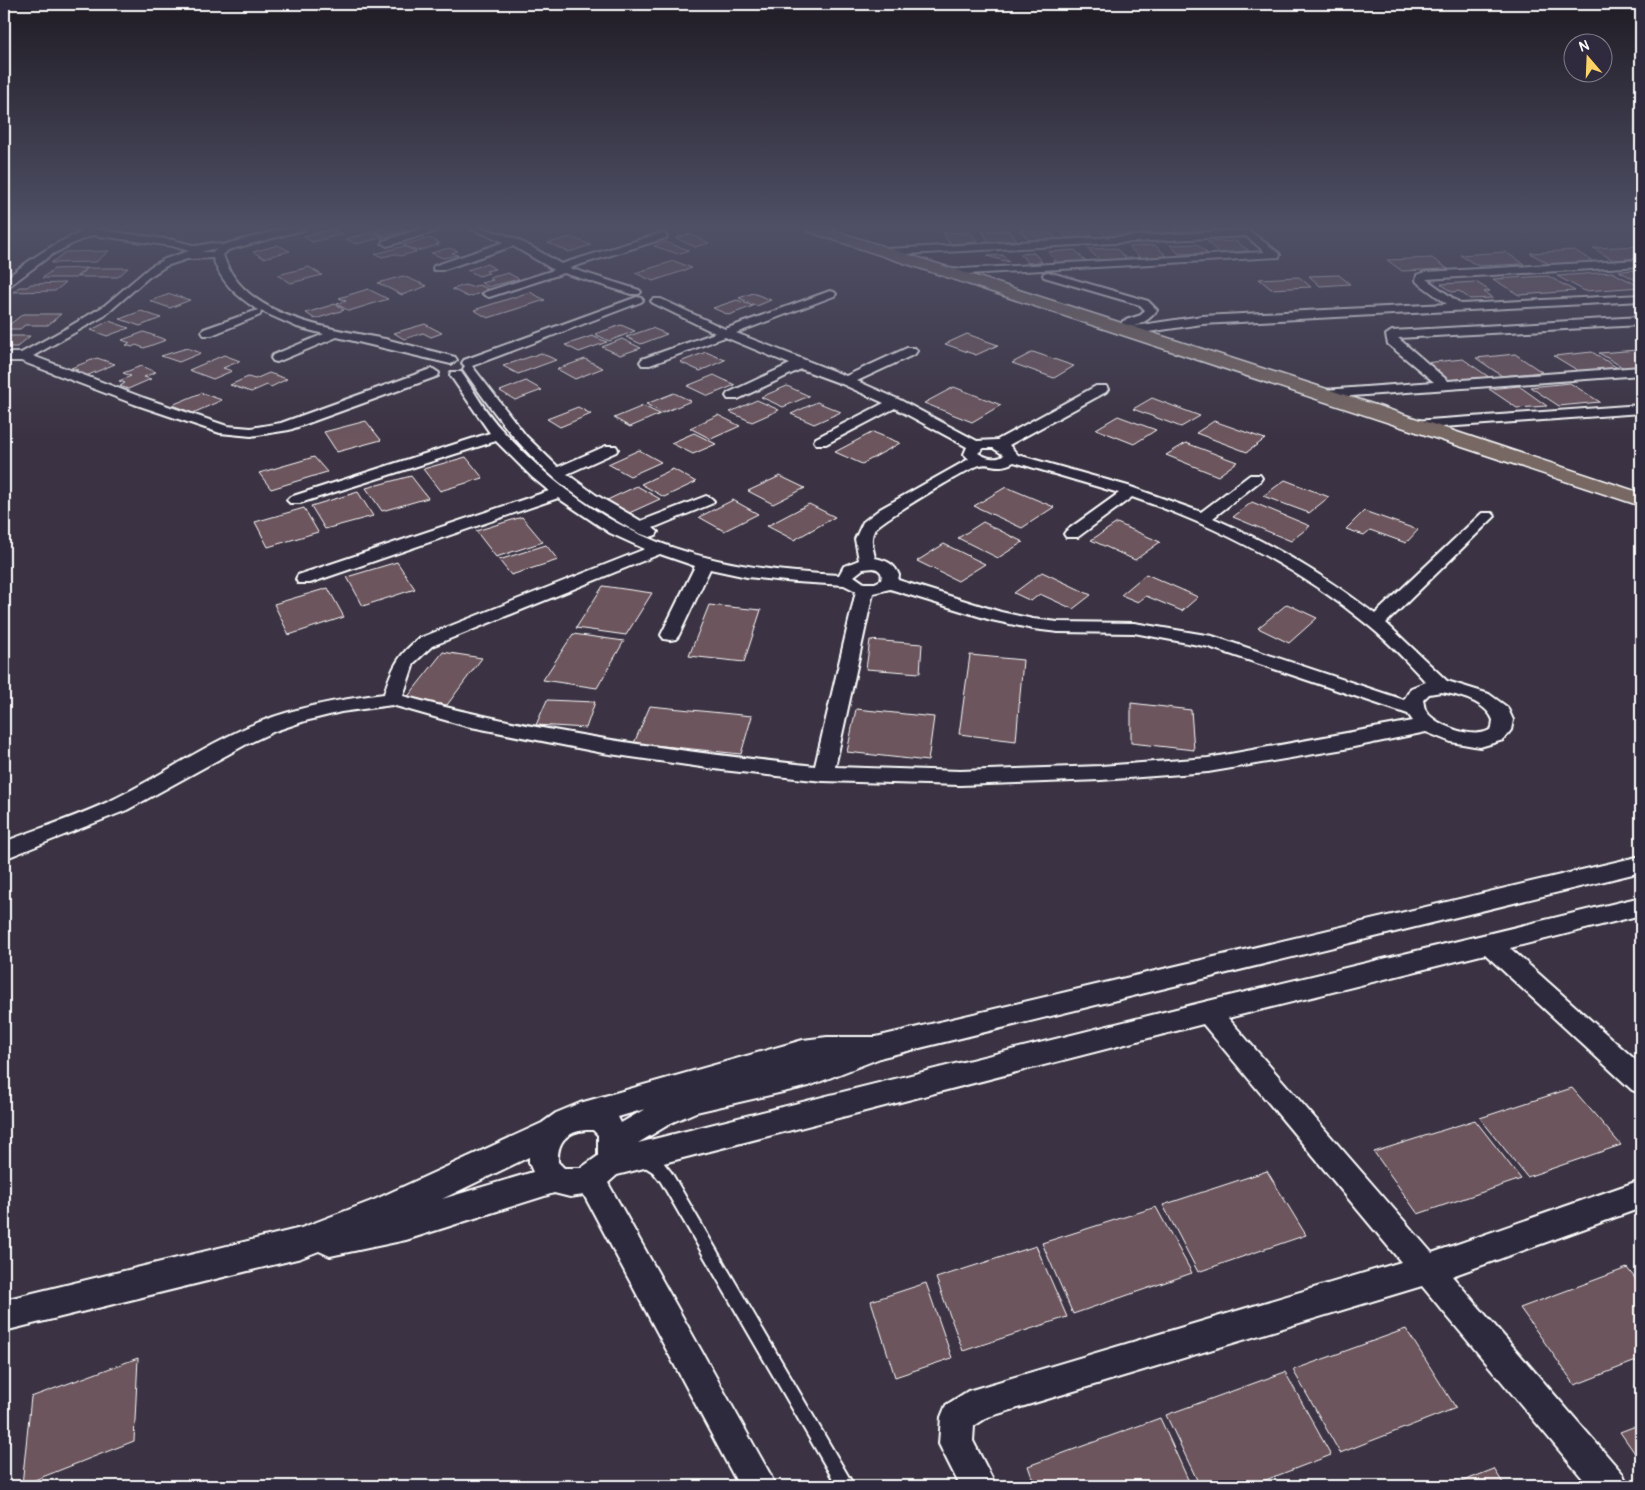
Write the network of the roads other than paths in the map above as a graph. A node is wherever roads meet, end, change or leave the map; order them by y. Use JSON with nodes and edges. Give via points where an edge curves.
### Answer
{"nodes":[{"id":1,"x":120,"y":298,"type":"edge"},
{"id":2,"x":232,"y":298,"type":"edge"},
{"id":3,"x":248,"y":298,"type":"edge"},
{"id":4,"x":632,"y":298,"type":"edge"},
{"id":5,"x":662,"y":298,"type":"edge"},
{"id":6,"x":820,"y":298,"type":"edge"},
{"id":7,"x":1026,"y":298,"type":"edge"},
{"id":8,"x":1125,"y":298,"type":"edge"},
{"id":9,"x":1445,"y":298,"type":"edge"},
{"id":10,"x":1641,"y":298,"type":"edge"},
{"id":11,"x":1458,"y":307,"type":"junction"},
{"id":12,"x":256,"y":313,"type":"junction"},
{"id":13,"x":1641,"y":320,"type":"edge"},
{"id":14,"x":1123,"y":329,"type":"junction"},
{"id":15,"x":208,"y":332,"type":"dead end"},
{"id":16,"x":723,"y":332,"type":"junction"},
{"id":17,"x":336,"y":333,"type":"junction"},
{"id":18,"x":324,"y":338,"type":"junction"},
{"id":19,"x":911,"y":351,"type":"dead end"},
{"id":20,"x":4,"y":357,"type":"edge"},
{"id":21,"x":23,"y":357,"type":"junction"},
{"id":22,"x":277,"y":358,"type":"dead end"},
{"id":23,"x":451,"y":360,"type":"junction"},
{"id":24,"x":646,"y":362,"type":"dead end"},
{"id":25,"x":800,"y":364,"type":"junction"},
{"id":26,"x":434,"y":369,"type":"junction"},
{"id":27,"x":464,"y":369,"type":"junction"},
{"id":28,"x":1641,"y":371,"type":"edge"},
{"id":29,"x":847,"y":381,"type":"junction"},
{"id":30,"x":1444,"y":384,"type":"junction"},
{"id":31,"x":1101,"y":388,"type":"dead end"},
{"id":32,"x":1324,"y":394,"type":"junction"},
{"id":33,"x":733,"y":396,"type":"dead end"},
{"id":34,"x":895,"y":403,"type":"junction"},
{"id":35,"x":1641,"y":409,"type":"edge"},
{"id":36,"x":1414,"y":424,"type":"junction"},
{"id":37,"x":498,"y":435,"type":"junction"},
{"id":38,"x":821,"y":441,"type":"dead end"},
{"id":39,"x":611,"y":449,"type":"dead end"},
{"id":40,"x":1005,"y":451,"type":"junction"},
{"id":41,"x":977,"y":453,"type":"junction"},
{"id":42,"x":556,"y":473,"type":"junction"},
{"id":43,"x":1255,"y":478,"type":"dead end"},
{"id":44,"x":1130,"y":492,"type":"junction"},
{"id":45,"x":558,"y":493,"type":"junction"},
{"id":46,"x":295,"y":500,"type":"dead end"},
{"id":47,"x":1641,"y":500,"type":"edge"},
{"id":48,"x":706,"y":501,"type":"dead end"},
{"id":49,"x":1487,"y":516,"type":"dead end"},
{"id":50,"x":1202,"y":519,"type":"junction"},
{"id":51,"x":641,"y":527,"type":"junction"},
{"id":52,"x":1072,"y":534,"type":"dead end"},
{"id":53,"x":657,"y":550,"type":"junction"},
{"id":54,"x":704,"y":565,"type":"junction"},
{"id":55,"x":858,"y":575,"type":"junction"},
{"id":56,"x":891,"y":578,"type":"junction"},
{"id":57,"x":304,"y":579,"type":"dead end"},
{"id":58,"x":1376,"y":623,"type":"junction"},
{"id":59,"x":670,"y":635,"type":"dead end"},
{"id":60,"x":1441,"y":686,"type":"junction"},
{"id":61,"x":392,"y":699,"type":"junction"},
{"id":62,"x":1419,"y":710,"type":"junction"},
{"id":63,"x":823,"y":774,"type":"junction"},
{"id":64,"x":4,"y":852,"type":"edge"},
{"id":65,"x":1641,"y":864,"type":"edge"},
{"id":66,"x":1641,"y":906,"type":"edge"},
{"id":67,"x":1489,"y":943,"type":"junction"},
{"id":68,"x":1208,"y":1012,"type":"junction"},
{"id":69,"x":879,"y":1048,"type":"junction"},
{"id":70,"x":1641,"y":1082,"type":"edge"},
{"id":71,"x":576,"y":1117,"type":"junction"},
{"id":72,"x":552,"y":1132,"type":"junction"},
{"id":73,"x":638,"y":1157,"type":"junction"},
{"id":74,"x":605,"y":1162,"type":"junction"},
{"id":75,"x":554,"y":1179,"type":"junction"},
{"id":76,"x":1641,"y":1194,"type":"edge"},
{"id":77,"x":301,"y":1243,"type":"junction"},
{"id":78,"x":1428,"y":1268,"type":"junction"},
{"id":79,"x":4,"y":1316,"type":"edge"},
{"id":80,"x":758,"y":1486,"type":"edge"},
{"id":81,"x":846,"y":1486,"type":"edge"},
{"id":82,"x":979,"y":1486,"type":"edge"},
{"id":83,"x":1611,"y":1486,"type":"edge"}],
"edges":[{"from":1,"to":21,"type":"street","via":[[100,314]]},
{"from":2,"to":12,"type":"street"},
{"from":3,"to":17,"type":"street","via":[[269,311]]},
{"from":4,"to":27,"type":"street"},
{"from":5,"to":16,"type":"street"},
{"from":6,"to":16,"type":"street"},
{"from":7,"to":14,"type":"main road"},
{"from":8,"to":14,"type":"street","via":[[1144,303],[1151,310],[1149,315]]},
{"from":9,"to":11,"type":"street"},
{"from":10,"to":11,"type":"street"},
{"from":11,"to":14,"type":"street","via":[[1202,320]]},
{"from":12,"to":15,"type":"street"},
{"from":12,"to":18,"type":"street"},
{"from":13,"to":30,"type":"street","via":[[1392,335],[1392,341]]},
{"from":14,"to":32,"type":"main road"},
{"from":16,"to":24,"type":"street"},
{"from":16,"to":25,"type":"street"},
{"from":17,"to":18,"type":"street"},
{"from":17,"to":23,"type":"street"},
{"from":18,"to":22,"type":"street"},
{"from":18,"to":26,"type":"street"},
{"from":19,"to":29,"type":"street"},
{"from":20,"to":21,"type":"street"},
{"from":21,"to":26,"type":"street","via":[[225,430],[251,432],[284,427]]},
{"from":23,"to":26,"type":"street"},
{"from":23,"to":27,"type":"street"},
{"from":25,"to":29,"type":"street"},
{"from":25,"to":33,"type":"street"},
{"from":26,"to":27,"type":"street","via":[[442,376]]},
{"from":27,"to":37,"type":"street"},
{"from":27,"to":42,"type":"street","via":[[508,423]]},
{"from":28,"to":30,"type":"street"},
{"from":29,"to":34,"type":"street"},
{"from":30,"to":32,"type":"street"},
{"from":31,"to":40,"type":"street"},
{"from":32,"to":36,"type":"main road"},
{"from":34,"to":38,"type":"street"},
{"from":34,"to":41,"type":"street"},
{"from":35,"to":36,"type":"street"},
{"from":36,"to":47,"type":"main road"},
{"from":37,"to":45,"type":"street"},
{"from":37,"to":46,"type":"street"},
{"from":39,"to":42,"type":"street"},
{"from":40,"to":41,"type":"street","via":[[988,443]]},
{"from":40,"to":44,"type":"street"},
{"from":41,"to":55,"type":"street","via":[[870,525],[863,539]]},
{"from":42,"to":51,"type":"street"},
{"from":43,"to":50,"type":"street"},
{"from":44,"to":50,"type":"street"},
{"from":44,"to":52,"type":"street"},
{"from":45,"to":53,"type":"street","via":[[610,526]]},
{"from":45,"to":57,"type":"street"},
{"from":48,"to":51,"type":"street"},
{"from":49,"to":58,"type":"street"},
{"from":50,"to":58,"type":"street","via":[[1300,570]]},
{"from":51,"to":55,"type":"street","via":[[677,545],[739,559]]},
{"from":53,"to":54,"type":"street"},
{"from":53,"to":61,"type":"street","via":[[426,642],[410,653],[403,663]]},
{"from":54,"to":55,"type":"street","via":[[762,575]]},
{"from":54,"to":59,"type":"street"},
{"from":55,"to":56,"type":"street","via":[[873,589]]},
{"from":55,"to":56,"type":"street","via":[[885,566]]},
{"from":55,"to":63,"type":"street"},
{"from":56,"to":62,"type":"street","via":[[997,616],[1033,624],[1134,628],[1212,642]]},
{"from":58,"to":60,"type":"street"},
{"from":60,"to":62,"type":"street","via":[[1419,691]]},
{"from":60,"to":62,"type":"street","via":[[1470,691],[1494,706],[1503,724],[1500,731],[1482,740],[1454,737]]},
{"from":61,"to":63,"type":"street","via":[[466,720],[603,746]]},
{"from":61,"to":64,"type":"street","via":[[341,706],[268,726],[120,805]]},
{"from":62,"to":63,"type":"street","via":[[1261,756],[1208,764],[1102,773],[960,778]]},
{"from":65,"to":69,"type":"street"},
{"from":66,"to":67,"type":"street"},
{"from":67,"to":68,"type":"street"},
{"from":67,"to":70,"type":"street"},
{"from":68,"to":73,"type":"street"},
{"from":68,"to":78,"type":"street"},
{"from":69,"to":71,"type":"street","via":[[852,1046],[803,1051]]},
{"from":69,"to":74,"type":"street","via":[[786,1080],[694,1100],[665,1113]]},
{"from":71,"to":72,"type":"street","via":[[563,1122]]},
{"from":71,"to":74,"type":"street","via":[[590,1117],[611,1130]]},
{"from":72,"to":75,"type":"street","via":[[544,1144],[542,1157]]},
{"from":72,"to":77,"type":"street","via":[[379,1213]]},
{"from":73,"to":74,"type":"street"},
{"from":73,"to":81,"type":"lane","via":[[658,1167],[666,1177]]},
{"from":74,"to":75,"type":"street","via":[[578,1184],[565,1184]]},
{"from":74,"to":80,"type":"street"},
{"from":75,"to":77,"type":"street","via":[[406,1225],[336,1241]]},
{"from":76,"to":78,"type":"street"},
{"from":77,"to":79,"type":"street"},
{"from":78,"to":82,"type":"street","via":[[980,1403],[958,1417],[956,1444]]},
{"from":78,"to":83,"type":"street"}]}
